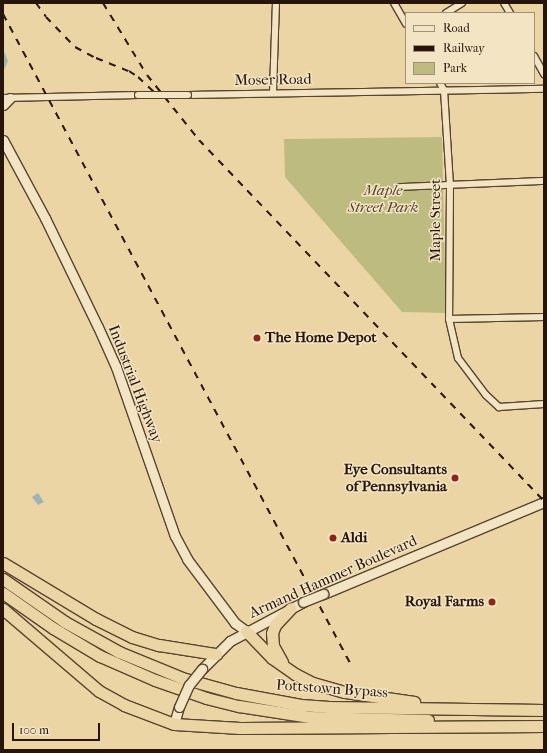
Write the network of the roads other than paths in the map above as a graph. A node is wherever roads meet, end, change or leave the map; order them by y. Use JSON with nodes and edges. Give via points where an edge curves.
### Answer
{"nodes":[{"id":1,"x":276,"y":3,"type":"edge"},
{"id":2,"x":394,"y":3,"type":"edge"},
{"id":3,"x":462,"y":3,"type":"edge"},
{"id":4,"x":504,"y":3,"type":"edge"},
{"id":5,"x":448,"y":12,"type":"edge"},
{"id":6,"x":509,"y":12,"type":"edge"},
{"id":7,"x":405,"y":22,"type":"edge"},
{"id":8,"x":535,"y":58,"type":"edge"},
{"id":9,"x":544,"y":74,"type":"edge"},
{"id":10,"x":441,"y":84,"type":"edge"},
{"id":11,"x":544,"y":89,"type":"edge"},
{"id":12,"x":444,"y":90,"type":"junction"},
{"id":13,"x":273,"y":92,"type":"junction"},
{"id":14,"x":6,"y":98,"type":"edge"},
{"id":15,"x":3,"y":105,"type":"edge"},
{"id":16,"x":3,"y":140,"type":"edge"},
{"id":17,"x":544,"y":180,"type":"edge"},
{"id":18,"x":450,"y":185,"type":"junction"},
{"id":19,"x":400,"y":187,"type":"dead end"},
{"id":20,"x":544,"y":317,"type":"edge"},
{"id":21,"x":449,"y":319,"type":"junction"},
{"id":22,"x":544,"y":404,"type":"edge"},
{"id":23,"x":544,"y":502,"type":"edge"},
{"id":24,"x":3,"y":563,"type":"edge"},
{"id":25,"x":3,"y":579,"type":"edge"},
{"id":26,"x":3,"y":593,"type":"edge"},
{"id":27,"x":291,"y":608,"type":"junction"},
{"id":28,"x":3,"y":610,"type":"edge"},
{"id":29,"x":246,"y":631,"type":"junction"},
{"id":30,"x":216,"y":654,"type":"junction"},
{"id":31,"x":286,"y":668,"type":"junction"},
{"id":32,"x":393,"y":703,"type":"junction"},
{"id":33,"x":544,"y":710,"type":"edge"},
{"id":34,"x":544,"y":722,"type":"edge"},
{"id":35,"x":397,"y":723,"type":"junction"},
{"id":36,"x":174,"y":724,"type":"junction"},
{"id":37,"x":364,"y":724,"type":"junction"},
{"id":38,"x":544,"y":726,"type":"edge"}],
"edges":[{"from":1,"to":13,"type":"street"},
{"from":2,"to":7,"type":"street"},
{"from":3,"to":5,"type":"street"},
{"from":4,"to":6,"type":"street"},
{"from":8,"to":9,"type":"street"},
{"from":10,"to":12,"type":"street","name":"Maple Street"},
{"from":11,"to":12,"type":"street","name":"Moser Road"},
{"from":12,"to":13,"type":"street","name":"Moser Road"},
{"from":12,"to":18,"type":"street","name":"Maple Street"},
{"from":13,"to":14,"type":"street","name":"Moser Road","bridge":true},
{"from":14,"to":15,"type":"street"},
{"from":16,"to":29,"type":"street","name":"Industrial Highway","via":[[45,218],[116,367],[175,536],[187,559],[235,623]]},
{"from":17,"to":18,"type":"street"},
{"from":18,"to":19,"type":"street"},
{"from":18,"to":21,"type":"street","name":"Maple Street"},
{"from":20,"to":21,"type":"street"},
{"from":21,"to":22,"type":"street","name":"Maple Street","via":[[458,358],[498,407]]},
{"from":23,"to":27,"type":"street","name":"Armand Hammer Boulevard","bridge":true},
{"from":24,"to":30,"type":"highway","via":[[96,619],[132,637],[159,645]]},
{"from":25,"to":32,"type":"highway","name":"Pottstown Bypass","via":[[86,635],[167,673],[209,687],[301,705],[354,707]]},
{"from":26,"to":37,"type":"highway","name":"Pottstown Bypass","via":[[53,628],[100,656],[125,669],[177,688],[206,698],[278,713]]},
{"from":27,"to":29,"type":"street","name":"Armand Hammer Boulevard"},
{"from":27,"to":31,"type":"highway","via":[[275,625],[272,633],[273,646]]},
{"from":28,"to":36,"type":"highway","via":[[99,691],[124,705]]},
{"from":29,"to":30,"type":"street","name":"Armand Hammer Boulevard"},
{"from":29,"to":31,"type":"highway","via":[[272,658]]},
{"from":30,"to":36,"type":"street","name":"Armand Hammer Boulevard","bridge":true,"via":[[189,685],[178,707]]},
{"from":31,"to":32,"type":"highway","via":[[313,682]]},
{"from":32,"to":33,"type":"highway","via":[[484,710]]},
{"from":34,"to":35,"type":"highway","name":"Pottstown Bypass"},
{"from":35,"to":37,"type":"highway","name":"Pottstown Bypass"},
{"from":35,"to":38,"type":"highway"},
{"from":36,"to":37,"type":"highway","via":[[240,728]]}]}
